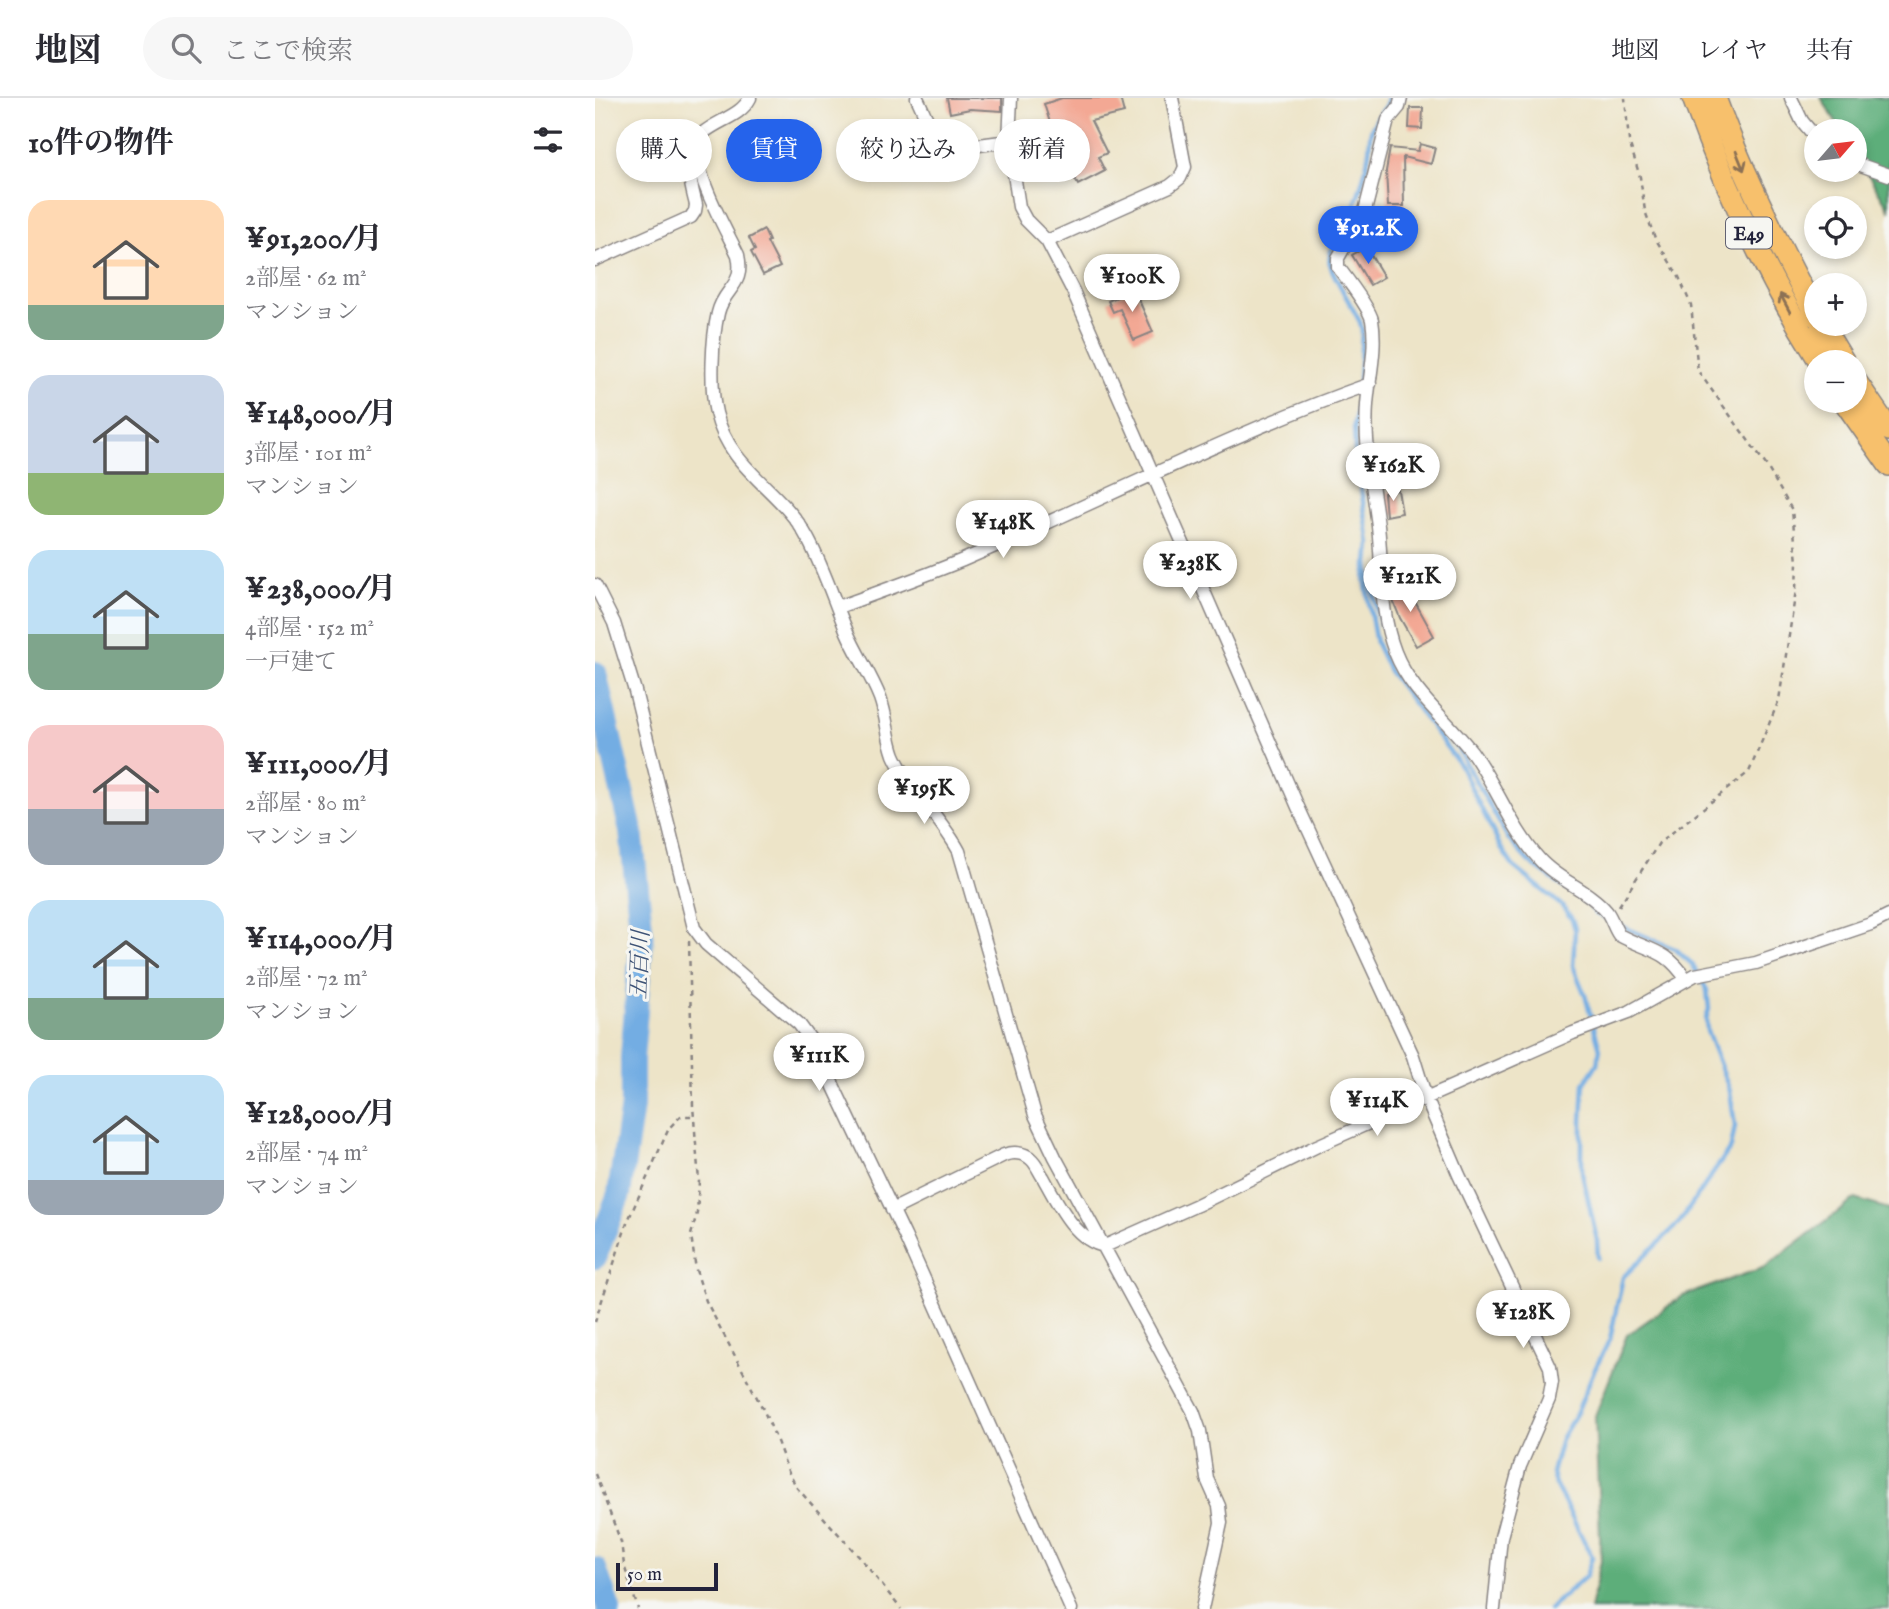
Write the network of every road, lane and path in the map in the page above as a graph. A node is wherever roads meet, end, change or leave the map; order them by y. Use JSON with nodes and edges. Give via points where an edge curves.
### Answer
{"nodes":[{"id":1,"x":750,"y":98,"type":"edge"},
{"id":2,"x":917,"y":98,"type":"edge"},
{"id":3,"x":1011,"y":98,"type":"edge"},
{"id":4,"x":1172,"y":98,"type":"edge"},
{"id":5,"x":1401,"y":98,"type":"edge"},
{"id":6,"x":1625,"y":98,"type":"edge"},
{"id":7,"x":1693,"y":98,"type":"edge"},
{"id":8,"x":1715,"y":98,"type":"edge"},
{"id":9,"x":1791,"y":98,"type":"edge"},
{"id":10,"x":1010,"y":119,"type":"edge"},
{"id":11,"x":1804,"y":123,"type":"edge"},
{"id":12,"x":712,"y":128,"type":"edge"},
{"id":13,"x":994,"y":142,"type":"edge"},
{"id":14,"x":1867,"y":167,"type":"edge"},
{"id":15,"x":1889,"y":175,"type":"edge"},
{"id":16,"x":692,"y":182,"type":"edge"},
{"id":17,"x":705,"y":182,"type":"edge"},
{"id":18,"x":1015,"y":182,"type":"edge"},
{"id":19,"x":1047,"y":241,"type":"junction"},
{"id":20,"x":595,"y":260,"type":"edge"},
{"id":21,"x":1804,"y":293,"type":"edge"},
{"id":22,"x":1813,"y":350,"type":"edge"},
{"id":23,"x":1370,"y":384,"type":"junction"},
{"id":24,"x":1867,"y":398,"type":"edge"},
{"id":25,"x":1852,"y":413,"type":"edge"},
{"id":26,"x":1889,"y":430,"type":"edge"},
{"id":27,"x":1889,"y":465,"type":"edge"},
{"id":28,"x":1152,"y":475,"type":"junction"},
{"id":29,"x":595,"y":585,"type":"edge"},
{"id":30,"x":838,"y":607,"type":"junction"},
{"id":31,"x":1611,"y":918,"type":"junction"},
{"id":32,"x":1886,"y":918,"type":"edge"},
{"id":33,"x":694,"y":928,"type":"junction"},
{"id":34,"x":1686,"y":979,"type":"junction"},
{"id":35,"x":1426,"y":1098,"type":"junction"},
{"id":36,"x":694,"y":1116,"type":"junction"},
{"id":37,"x":892,"y":1210,"type":"junction"},
{"id":38,"x":1105,"y":1246,"type":"junction"},
{"id":39,"x":595,"y":1322,"type":"edge"},
{"id":40,"x":595,"y":1474,"type":"edge"},
{"id":41,"x":638,"y":1609,"type":"edge"},
{"id":42,"x":901,"y":1609,"type":"edge"},
{"id":43,"x":1071,"y":1609,"type":"edge"},
{"id":44,"x":1202,"y":1609,"type":"edge"},
{"id":45,"x":1494,"y":1609,"type":"edge"}],
"edges":[{"from":1,"to":12,"type":"street","via":[[744,109]]},
{"from":2,"to":13,"type":"street","via":[[943,144],[955,148]]},
{"from":3,"to":10,"type":"street"},
{"from":4,"to":19,"type":"street","via":[[1185,167],[1181,178]]},
{"from":5,"to":23,"type":"street","via":[[1388,120],[1365,212],[1338,258],[1338,267],[1371,320]]},
{"from":6,"to":31,"type":"path","via":[[1629,141],[1645,211],[1691,305],[1698,371],[1766,465],[1792,510],[1797,562],[1779,699],[1749,772],[1659,843]]},
{"from":22,"to":7,"type":"highway","number":"E49","one_way":true,"via":[[1728,189]]},
{"from":8,"to":21,"type":"highway","number":"E49","one_way":true,"via":[[1748,179]]},
{"from":9,"to":11,"type":"street"},
{"from":14,"to":15,"type":"street"},
{"from":16,"to":20,"type":"street","via":[[696,205],[691,217]]},
{"from":17,"to":30,"type":"street","via":[[740,268],[717,316],[713,379],[717,417],[748,471],[783,503],[808,538]]},
{"from":18,"to":19,"type":"street","via":[[1026,220]]},
{"from":19,"to":28,"type":"street"},
{"from":23,"to":28,"type":"street"},
{"from":23,"to":31,"type":"street","via":[[1370,481],[1378,526],[1381,593],[1396,655],[1415,688],[1473,755],[1541,860]]},
{"from":24,"to":26,"type":"highway"},
{"from":25,"to":27,"type":"highway"},
{"from":28,"to":30,"type":"street","via":[[964,559]]},
{"from":28,"to":35,"type":"street","via":[[1413,1056]]},
{"from":29,"to":33,"type":"street","via":[[614,623],[635,691]]},
{"from":30,"to":38,"type":"street","via":[[881,700],[895,756],[959,851],[1035,1115]]},
{"from":31,"to":34,"type":"street","via":[[1619,935],[1664,955],[1677,964]]},
{"from":32,"to":34,"type":"street","via":[[1756,963]]},
{"from":33,"to":36,"type":"path","via":[[688,945]]},
{"from":33,"to":37,"type":"street","via":[[808,1034]]},
{"from":34,"to":35,"type":"street","via":[[1635,1010]]},
{"from":35,"to":38,"type":"street"},
{"from":35,"to":45,"type":"street","via":[[1552,1377],[1549,1399],[1520,1466],[1503,1529]]},
{"from":36,"to":39,"type":"path","via":[[681,1116],[669,1128],[627,1223]]},
{"from":36,"to":42,"type":"path","via":[[699,1181],[691,1235],[706,1301],[767,1417],[797,1488]]},
{"from":37,"to":38,"type":"street","via":[[1004,1155],[1017,1153],[1031,1158],[1081,1233]]},
{"from":37,"to":43,"type":"street"},
{"from":38,"to":44,"type":"street","via":[[1183,1390],[1200,1431],[1207,1479],[1221,1523]]},
{"from":40,"to":41,"type":"path","via":[[621,1542]]}]}
